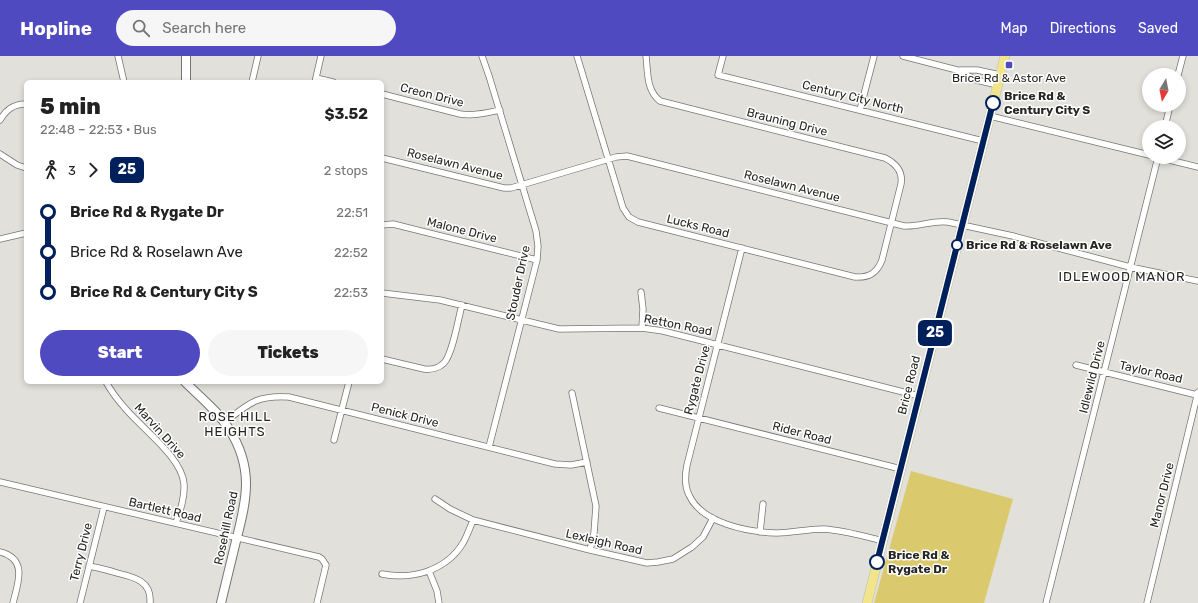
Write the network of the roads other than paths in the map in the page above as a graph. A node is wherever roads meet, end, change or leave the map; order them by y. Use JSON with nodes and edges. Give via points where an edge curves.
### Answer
{"nodes":[{"id":1,"x":118,"y":56,"type":"edge"},
{"id":2,"x":186,"y":56,"type":"edge"},
{"id":3,"x":258,"y":56,"type":"edge"},
{"id":4,"x":321,"y":56,"type":"edge"},
{"id":5,"x":482,"y":56,"type":"edge"},
{"id":6,"x":577,"y":56,"type":"edge"},
{"id":7,"x":646,"y":56,"type":"edge"},
{"id":8,"x":723,"y":56,"type":"edge"},
{"id":9,"x":874,"y":56,"type":"edge"},
{"id":10,"x":903,"y":56,"type":"edge"},
{"id":11,"x":1005,"y":56,"type":"edge"},
{"id":12,"x":1182,"y":56,"type":"edge"},
{"id":13,"x":1179,"y":68,"type":"edge"},
{"id":14,"x":957,"y":70,"type":"junction"},
{"id":15,"x":1000,"y":75,"type":"junction"},
{"id":16,"x":124,"y":80,"type":"edge"},
{"id":17,"x":186,"y":80,"type":"edge"},
{"id":18,"x":252,"y":80,"type":"edge"},
{"id":19,"x":315,"y":80,"type":"edge"},
{"id":20,"x":998,"y":85,"type":"junction"},
{"id":21,"x":384,"y":95,"type":"edge"},
{"id":22,"x":24,"y":104,"type":"edge"},
{"id":23,"x":500,"y":110,"type":"junction"},
{"id":24,"x":860,"y":110,"type":"junction"},
{"id":25,"x":990,"y":116,"type":"junction"},
{"id":26,"x":0,"y":120,"type":"edge"},
{"id":27,"x":983,"y":141,"type":"junction"},
{"id":28,"x":1142,"y":153,"type":"edge"},
{"id":29,"x":0,"y":154,"type":"edge"},
{"id":30,"x":384,"y":158,"type":"edge"},
{"id":31,"x":608,"y":159,"type":"junction"},
{"id":32,"x":1156,"y":164,"type":"edge"},
{"id":33,"x":1186,"y":164,"type":"edge"},
{"id":34,"x":24,"y":167,"type":"edge"},
{"id":35,"x":1198,"y":167,"type":"edge"},
{"id":36,"x":522,"y":184,"type":"junction"},
{"id":37,"x":891,"y":223,"type":"junction"},
{"id":38,"x":384,"y":225,"type":"edge"},
{"id":39,"x":962,"y":225,"type":"junction"},
{"id":40,"x":24,"y":233,"type":"edge"},
{"id":41,"x":0,"y":239,"type":"edge"},
{"id":42,"x":742,"y":248,"type":"junction"},
{"id":43,"x":537,"y":260,"type":"junction"},
{"id":44,"x":1130,"y":267,"type":"junction"},
{"id":45,"x":1198,"y":281,"type":"edge"},
{"id":46,"x":641,"y":292,"type":"dead end"},
{"id":47,"x":384,"y":293,"type":"edge"},
{"id":48,"x":462,"y":305,"type":"junction"},
{"id":49,"x":521,"y":320,"type":"junction"},
{"id":50,"x":642,"y":328,"type":"junction"},
{"id":51,"x":718,"y":344,"type":"junction"},
{"id":52,"x":384,"y":359,"type":"edge"},
{"id":53,"x":1076,"y":365,"type":"dead end"},
{"id":54,"x":1105,"y":372,"type":"junction"},
{"id":55,"x":107,"y":384,"type":"edge"},
{"id":56,"x":187,"y":384,"type":"edge"},
{"id":57,"x":348,"y":384,"type":"edge"},
{"id":58,"x":572,"y":394,"type":"dead end"},
{"id":59,"x":1198,"y":394,"type":"edge"},
{"id":60,"x":919,"y":396,"type":"junction"},
{"id":61,"x":659,"y":408,"type":"dead end"},
{"id":62,"x":342,"y":410,"type":"junction"},
{"id":63,"x":699,"y":418,"type":"junction"},
{"id":64,"x":224,"y":423,"type":"junction"},
{"id":65,"x":334,"y":440,"type":"dead end"},
{"id":66,"x":489,"y":447,"type":"junction"},
{"id":67,"x":587,"y":462,"type":"junction"},
{"id":68,"x":901,"y":469,"type":"junction"},
{"id":69,"x":0,"y":482,"type":"edge"},
{"id":70,"x":435,"y":499,"type":"dead end"},
{"id":71,"x":763,"y":504,"type":"dead end"},
{"id":72,"x":104,"y":507,"type":"junction"},
{"id":73,"x":713,"y":518,"type":"junction"},
{"id":74,"x":473,"y":520,"type":"junction"},
{"id":75,"x":176,"y":523,"type":"junction"},
{"id":76,"x":760,"y":532,"type":"junction"},
{"id":77,"x":237,"y":538,"type":"junction"},
{"id":78,"x":883,"y":541,"type":"junction"},
{"id":79,"x":590,"y":550,"type":"junction"},
{"id":80,"x":0,"y":552,"type":"edge"},
{"id":81,"x":89,"y":566,"type":"junction"},
{"id":82,"x":429,"y":571,"type":"junction"},
{"id":83,"x":382,"y":574,"type":"dead end"},
{"id":84,"x":13,"y":603,"type":"edge"},
{"id":85,"x":80,"y":603,"type":"edge"},
{"id":86,"x":150,"y":603,"type":"edge"},
{"id":87,"x":221,"y":603,"type":"edge"},
{"id":88,"x":317,"y":603,"type":"edge"},
{"id":89,"x":439,"y":603,"type":"edge"},
{"id":90,"x":867,"y":603,"type":"edge"},
{"id":91,"x":1046,"y":603,"type":"edge"},
{"id":92,"x":1147,"y":603,"type":"edge"}],
"edges":[{"from":1,"to":16,"type":"street"},
{"from":2,"to":17,"type":"street"},
{"from":3,"to":18,"type":"street"},
{"from":4,"to":19,"type":"street"},
{"from":5,"to":23,"type":"street","name":"Stouder Drive"},
{"from":6,"to":31,"type":"street","name":"Lucks Road"},
{"from":7,"to":37,"type":"street","name":"Brauning Drive","via":[[649,85],[660,101],[891,161],[899,168],[902,179]]},
{"from":8,"to":24,"type":"street","name":"Century City North","via":[[718,75]]},
{"from":9,"to":24,"type":"street"},
{"from":10,"to":14,"type":"street"},
{"from":11,"to":15,"type":"main road","name":"Brice Road"},
{"from":12,"to":13,"type":"street"},
{"from":14,"to":15,"type":"street","via":[[977,70]]},
{"from":14,"to":20,"type":"street","via":[[976,80]]},
{"from":15,"to":20,"type":"main road","name":"Brice Road"},
{"from":20,"to":25,"type":"main road","name":"Brice Road"},
{"from":21,"to":23,"type":"street","name":"Creon Drive","via":[[470,116]]},
{"from":22,"to":26,"type":"street","via":[[12,106]]},
{"from":23,"to":36,"type":"street","name":"Stouder Drive"},
{"from":24,"to":27,"type":"street","name":"Century City North"},
{"from":25,"to":27,"type":"main road","name":"Brice Road"},
{"from":25,"to":28,"type":"street"},
{"from":27,"to":39,"type":"main road","name":"Brice Road"},
{"from":29,"to":34,"type":"street"},
{"from":30,"to":36,"type":"street","name":"Roselawn Avenue","via":[[498,187],[508,188]]},
{"from":31,"to":36,"type":"street","name":"Roselawn Avenue"},
{"from":31,"to":37,"type":"street","name":"Roselawn Avenue","via":[[627,156]]},
{"from":31,"to":42,"type":"street","name":"Lucks Road","via":[[623,208],[629,217],[638,222]]},
{"from":32,"to":44,"type":"street","name":"Idlewild Drive"},
{"from":33,"to":35,"type":"street"},
{"from":36,"to":43,"type":"street","name":"Stouder Drive","via":[[538,238]]},
{"from":37,"to":39,"type":"street","name":"Roselawn Avenue","via":[[911,227],[940,221]]},
{"from":37,"to":42,"type":"street","name":"Lucks Road","via":[[881,264],[874,273],[867,276],[855,277]]},
{"from":38,"to":43,"type":"street","name":"Malone Drive","via":[[393,224]]},
{"from":39,"to":44,"type":"street","name":"Roselawn Avenue"},
{"from":39,"to":60,"type":"main road","name":"Brice Road"},
{"from":40,"to":41,"type":"street"},
{"from":42,"to":51,"type":"street","name":"Rygate Drive"},
{"from":43,"to":49,"type":"street","name":"Stouder Drive"},
{"from":44,"to":45,"type":"street","name":"Roselawn Avenue"},
{"from":44,"to":54,"type":"street","name":"Idlewild Drive"},
{"from":46,"to":50,"type":"street"},
{"from":47,"to":48,"type":"street","name":"Retton Road","via":[[426,297]]},
{"from":48,"to":49,"type":"street","name":"Retton Road"},
{"from":48,"to":52,"type":"street","via":[[448,358],[440,366],[429,370]]},
{"from":49,"to":50,"type":"street","name":"Retton Road","via":[[562,329]]},
{"from":49,"to":66,"type":"street","name":"Stouder Drive"},
{"from":50,"to":51,"type":"street","name":"Retton Road"},
{"from":51,"to":60,"type":"street","name":"Retton Road"},
{"from":51,"to":63,"type":"street","name":"Rygate Drive"},
{"from":53,"to":54,"type":"street","name":"Taylor Road"},
{"from":54,"to":59,"type":"street","name":"Taylor Road"},
{"from":54,"to":91,"type":"street","name":"Idlewild Drive"},
{"from":55,"to":75,"type":"street","name":"Marvin Drive","via":[[123,407],[171,456],[181,471],[184,491]]},
{"from":56,"to":64,"type":"street","name":"Rosehill Road"},
{"from":57,"to":62,"type":"street"},
{"from":58,"to":67,"type":"street"},
{"from":59,"to":92,"type":"street","name":"Manor Drive"},
{"from":60,"to":68,"type":"main road","name":"Brice Road"},
{"from":61,"to":63,"type":"street","name":"Rider Road"},
{"from":62,"to":64,"type":"street","name":"Penick Drive","via":[[289,397],[267,396],[248,404]]},
{"from":62,"to":65,"type":"street"},
{"from":62,"to":66,"type":"street","name":"Penick Drive"},
{"from":63,"to":68,"type":"street","name":"Rider Road"},
{"from":63,"to":73,"type":"street","name":"Rygate Drive","via":[[685,473],[686,484],[689,495],[699,508]]},
{"from":64,"to":77,"type":"street","name":"Rosehill Road","via":[[239,448],[246,477],[245,503]]},
{"from":66,"to":67,"type":"street","name":"Penick Drive","via":[[559,464]]},
{"from":67,"to":79,"type":"street","via":[[596,506]]},
{"from":68,"to":78,"type":"main road","name":"Brice Road"},
{"from":69,"to":72,"type":"street","name":"Bartlett Road"},
{"from":70,"to":74,"type":"street","name":"Lexleigh Road"},
{"from":71,"to":76,"type":"street"},
{"from":72,"to":75,"type":"street","name":"Bartlett Road"},
{"from":72,"to":81,"type":"street","name":"Terry Drive"},
{"from":73,"to":76,"type":"street","via":[[733,527]]},
{"from":73,"to":79,"type":"street","name":"Lexleigh Road","via":[[703,537],[692,548],[680,556],[666,560],[648,563]]},
{"from":74,"to":79,"type":"street","name":"Lexleigh Road"},
{"from":74,"to":82,"type":"street","via":[[458,550]]},
{"from":75,"to":77,"type":"street","name":"Bartlett Road"},
{"from":76,"to":78,"type":"street","via":[[822,529]]},
{"from":77,"to":87,"type":"street","name":"Rosehill Road"},
{"from":77,"to":88,"type":"street","name":"Bartlett Road","via":[[309,554],[325,561],[326,568]]},
{"from":78,"to":90,"type":"main road","name":"Brice Road"},
{"from":80,"to":84,"type":"street","via":[[10,555],[18,565],[20,575]]},
{"from":81,"to":85,"type":"street","name":"Terry Drive"},
{"from":81,"to":86,"type":"street","via":[[139,580],[150,594]]},
{"from":82,"to":83,"type":"street","via":[[406,576]]},
{"from":82,"to":89,"type":"street","via":[[438,591]]}]}
